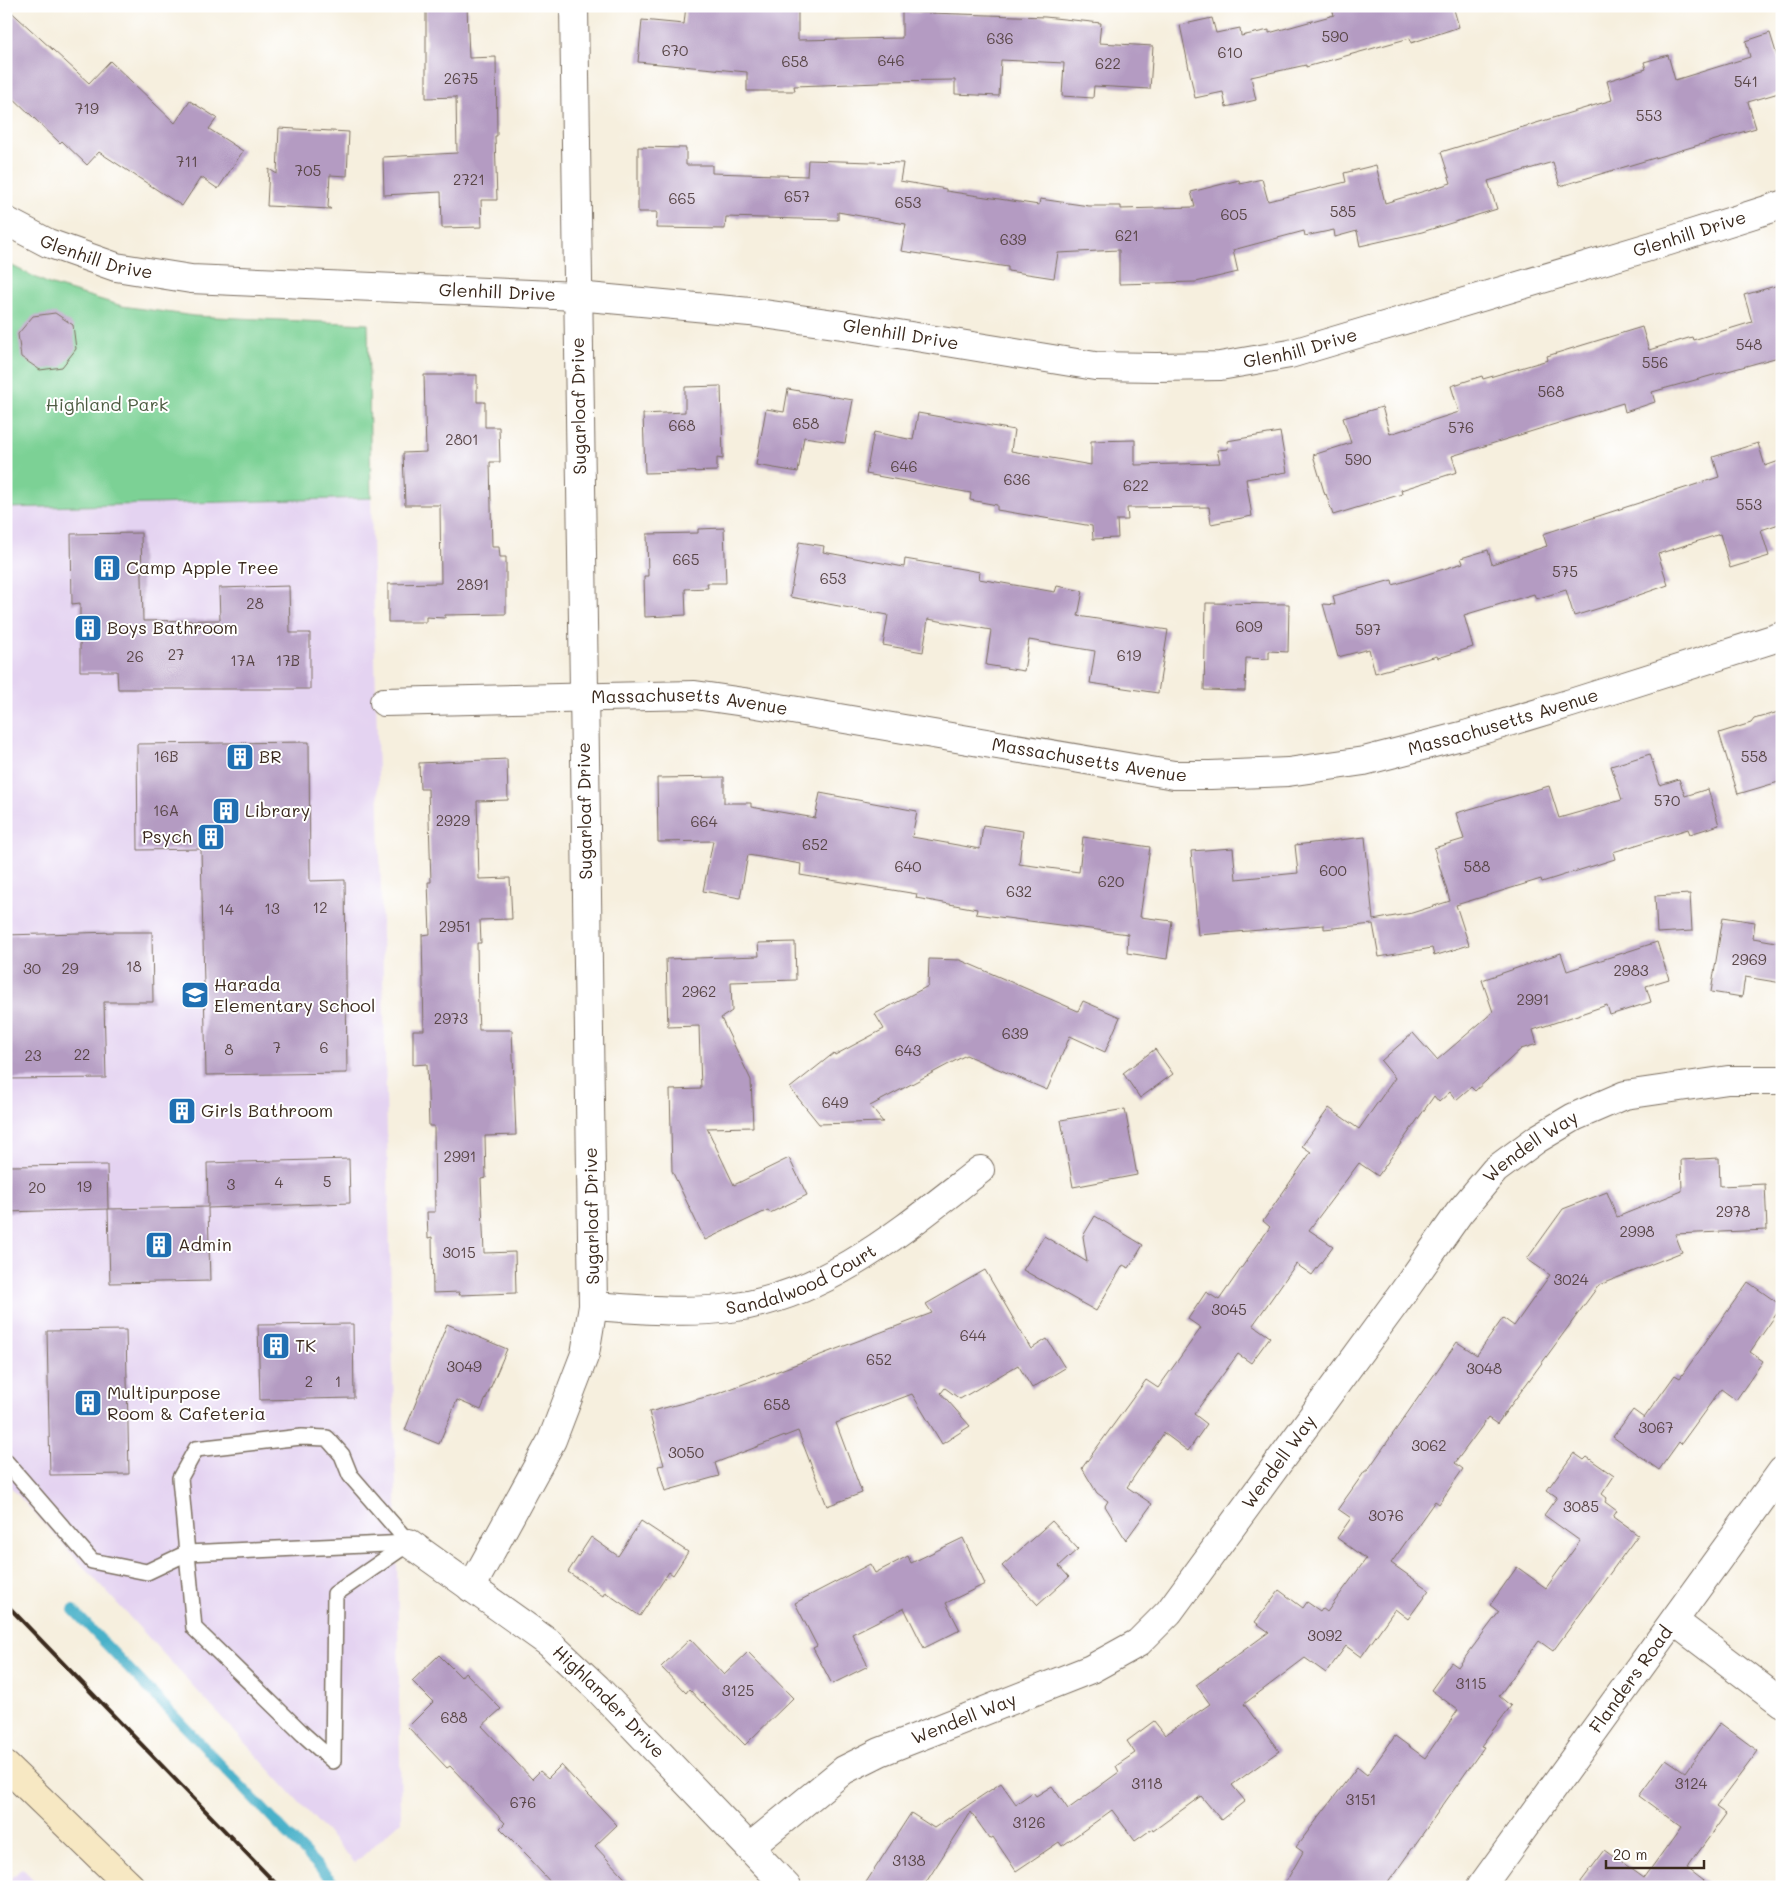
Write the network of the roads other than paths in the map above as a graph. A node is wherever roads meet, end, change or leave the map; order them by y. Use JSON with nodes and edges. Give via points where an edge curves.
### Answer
{"nodes":[{"id":1,"x":574,"y":6,"type":"edge"},
{"id":2,"x":1782,"y":205,"type":"edge"},
{"id":3,"x":6,"y":221,"type":"edge"},
{"id":4,"x":578,"y":296,"type":"junction"},
{"id":5,"x":1782,"y":636,"type":"edge"},
{"id":6,"x":583,"y":698,"type":"junction"},
{"id":7,"x":384,"y":702,"type":"dead end"},
{"id":8,"x":1782,"y":1080,"type":"edge"},
{"id":9,"x":980,"y":1170,"type":"dead end"},
{"id":10,"x":593,"y":1306,"type":"junction"},
{"id":11,"x":6,"y":1462,"type":"edge"},
{"id":12,"x":1782,"y":1471,"type":"edge"},
{"id":13,"x":408,"y":1543,"type":"junction"},
{"id":14,"x":187,"y":1553,"type":"junction"},
{"id":15,"x":471,"y":1588,"type":"junction"},
{"id":16,"x":1674,"y":1621,"type":"junction"},
{"id":17,"x":1782,"y":1703,"type":"edge"},
{"id":18,"x":6,"y":1766,"type":"edge"},
{"id":19,"x":750,"y":1847,"type":"junction"},
{"id":20,"x":131,"y":1887,"type":"edge"},
{"id":21,"x":787,"y":1887,"type":"edge"},
{"id":22,"x":1481,"y":1887,"type":"edge"}],
"edges":[{"from":1,"to":4,"type":"street","name":"Sugarloaf Drive"},
{"from":2,"to":4,"type":"street","name":"Glenhill Drive","via":[[1299,352],[1220,366],[1094,366],[750,312]]},
{"from":3,"to":4,"type":"street","name":"Glenhill Drive","via":[[48,243],[116,267],[191,279]]},
{"from":4,"to":6,"type":"street","name":"Sugarloaf Drive"},
{"from":5,"to":6,"type":"street","name":"Massachusetts Avenue","via":[[1465,735],[1364,761],[1288,772],[1174,775],[696,695]]},
{"from":6,"to":7,"type":"street","name":"Massachusetts Avenue"},
{"from":6,"to":10,"type":"street","name":"Sugarloaf Drive"},
{"from":8,"to":19,"type":"street","name":"Wendell Way","via":[[1728,1080],[1625,1095],[1574,1117],[1495,1170],[1459,1213],[1169,1612],[1138,1643],[1091,1669],[880,1752],[844,1770]]},
{"from":9,"to":10,"type":"street","name":"Sandalwood Court","via":[[895,1236],[838,1271],[784,1296],[731,1308],[680,1312]]},
{"from":10,"to":15,"type":"street","name":"Sugarloaf Drive","via":[[585,1354],[552,1440]]},
{"from":11,"to":14,"type":"lane","via":[[92,1560],[147,1572]]},
{"from":12,"to":16,"type":"street","name":"Flanders Road"},
{"from":13,"to":14,"type":"lane"},
{"from":13,"to":14,"type":"lane","via":[[350,1475],[342,1455],[328,1438],[301,1437],[196,1448],[180,1478]]},
{"from":13,"to":14,"type":"lane","via":[[335,1594],[333,1761],[194,1628]]},
{"from":13,"to":15,"type":"street","name":"Highlander Drive"},
{"from":15,"to":19,"type":"street","name":"Highlander Drive","via":[[549,1643],[597,1688]]},
{"from":16,"to":17,"type":"street"},
{"from":16,"to":22,"type":"street","name":"Flanders Road"},
{"from":18,"to":20,"type":"street"},
{"from":19,"to":21,"type":"street","name":"Highlander Drive"}]}
